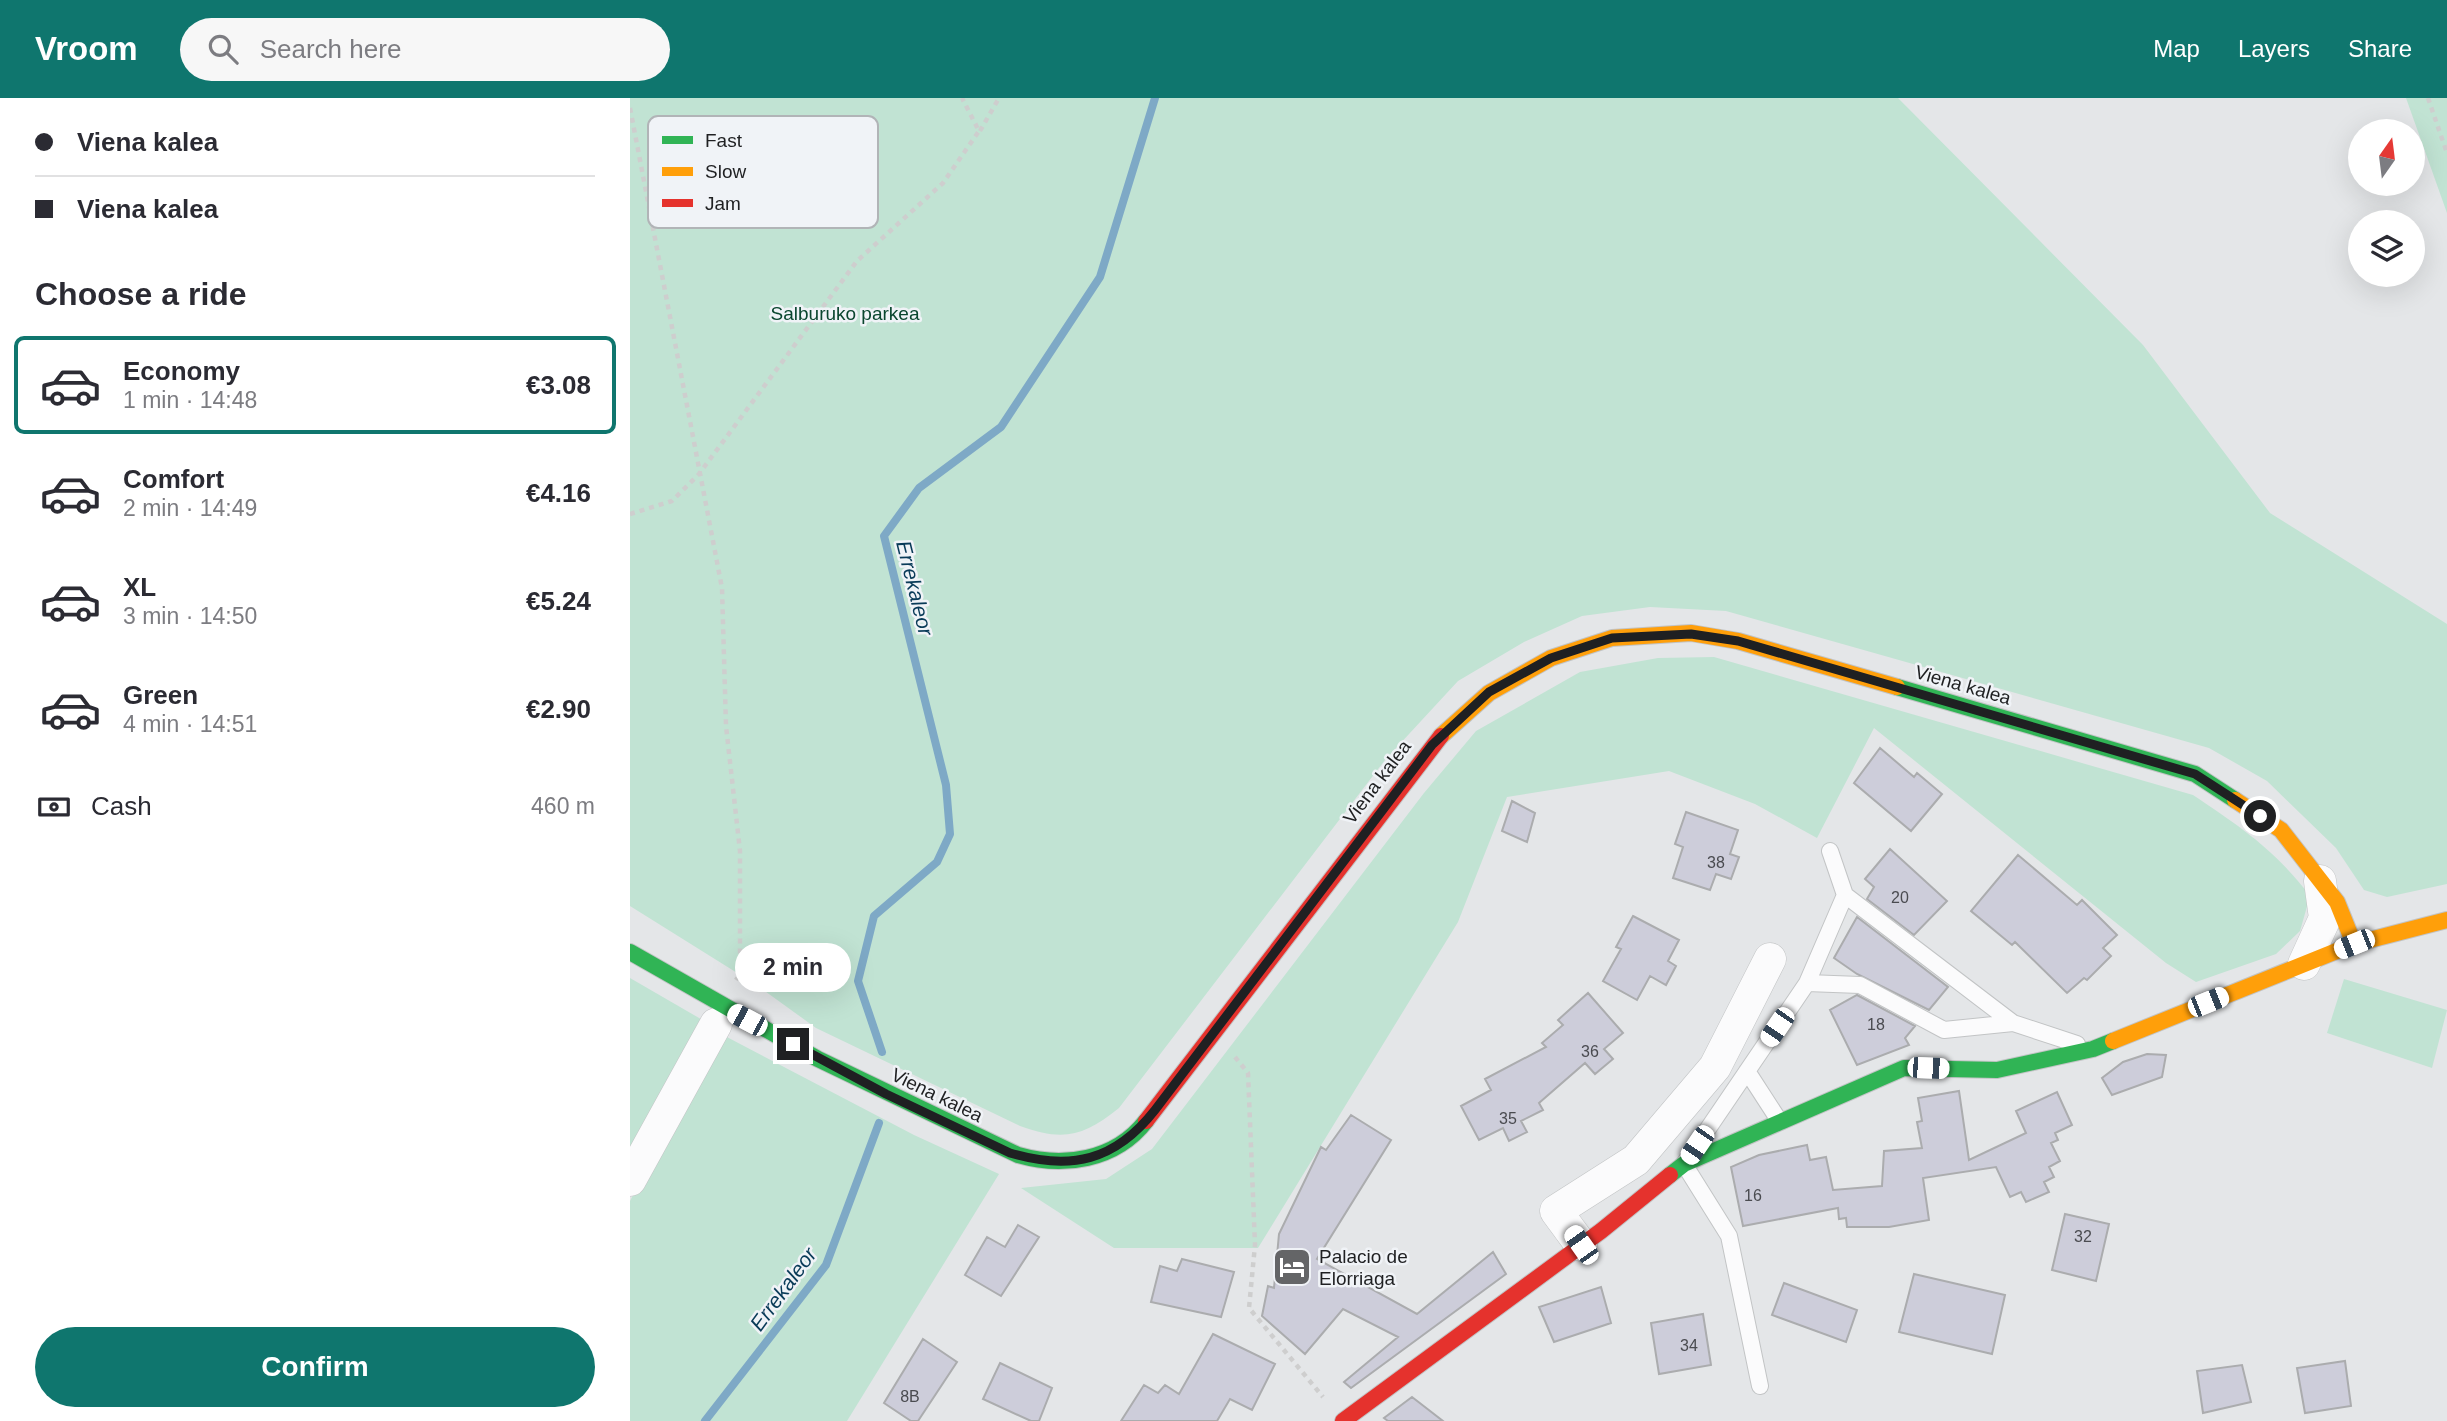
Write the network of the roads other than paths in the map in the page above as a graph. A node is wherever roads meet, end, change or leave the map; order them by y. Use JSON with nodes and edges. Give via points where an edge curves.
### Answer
{"nodes":[{"id":1,"x":1830,"y":851,"type":"dead end"},
{"id":2,"x":2329,"y":891,"type":"junction"},
{"id":3,"x":1845,"y":895,"type":"junction"},
{"id":4,"x":2447,"y":919,"type":"edge"},
{"id":5,"x":2406,"y":930,"type":"junction"},
{"id":6,"x":2354,"y":944,"type":"junction"},
{"id":7,"x":630,"y":952,"type":"edge"},
{"id":8,"x":1770,"y":959,"type":"dead end"},
{"id":9,"x":2304,"y":964,"type":"junction"},
{"id":10,"x":1807,"y":983,"type":"junction"},
{"id":11,"x":2014,"y":1023,"type":"junction"},
{"id":12,"x":716,"y":1024,"type":"dead end"},
{"id":13,"x":2093,"y":1049,"type":"junction"},
{"id":14,"x":1748,"y":1071,"type":"junction"},
{"id":15,"x":1780,"y":1122,"type":"junction"},
{"id":16,"x":1684,"y":1164,"type":"junction"},
{"id":17,"x":630,"y":1181,"type":"edge"},
{"id":18,"x":1581,"y":1245,"type":"junction"},
{"id":19,"x":1760,"y":1386,"type":"dead end"},
{"id":20,"x":1343,"y":1421,"type":"edge"}],
"edges":[{"from":1,"to":3,"type":"lane"},
{"from":2,"to":5,"type":"street","via":[[2369,926]]},
{"from":2,"to":6,"type":"street","name":"Viena kalea"},
{"from":2,"to":7,"type":"street","name":"Viena kalea","via":[[2281,830],[2195,774],[1738,641],[1691,634],[1612,638],[1551,658],[1489,692],[1432,745],[1140,1129],[1084,1160],[1050,1162],[1010,1153],[886,1094]]},
{"from":2,"to":9,"type":"street","via":[[2325,918]]},
{"from":3,"to":10,"type":"lane"},
{"from":3,"to":11,"type":"lane"},
{"from":4,"to":5,"type":"street"},
{"from":5,"to":6,"type":"street"},
{"from":6,"to":9,"type":"street"},
{"from":8,"to":18,"type":"street","via":[[1715,1067],[1636,1160],[1556,1211]]},
{"from":9,"to":13,"type":"street"},
{"from":10,"to":11,"type":"lane","via":[[1860,985],[1944,1030]]},
{"from":10,"to":14,"type":"lane"},
{"from":11,"to":13,"type":"lane"},
{"from":12,"to":17,"type":"street"},
{"from":13,"to":15,"type":"street","via":[[1997,1070],[1904,1068]]},
{"from":14,"to":15,"type":"lane"},
{"from":14,"to":16,"type":"lane"},
{"from":15,"to":16,"type":"street"},
{"from":16,"to":18,"type":"street"},
{"from":16,"to":19,"type":"lane","via":[[1729,1236]]},
{"from":18,"to":20,"type":"street"}]}
